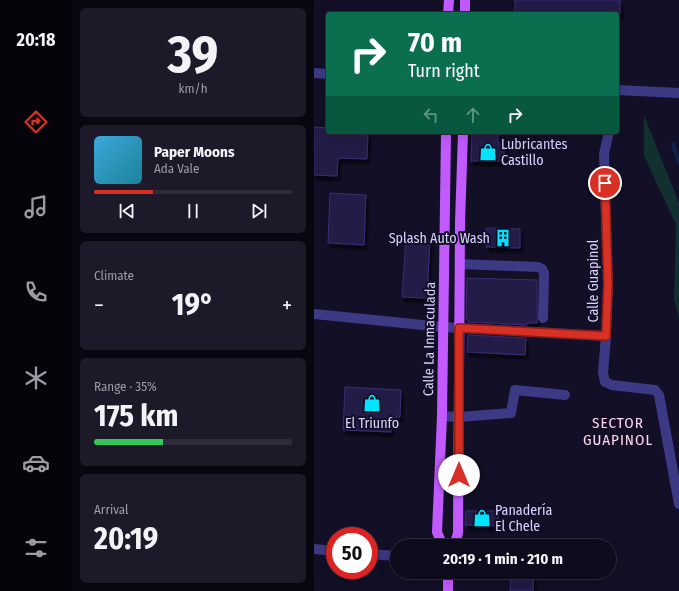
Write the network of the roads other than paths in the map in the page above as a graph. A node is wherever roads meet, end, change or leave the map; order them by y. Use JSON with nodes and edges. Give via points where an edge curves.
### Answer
{"nodes":[{"id":1,"x":449,"y":0,"type":"edge"},
{"id":2,"x":465,"y":0,"type":"edge"},
{"id":3,"x":448,"y":12,"type":"edge"},
{"id":4,"x":465,"y":12,"type":"edge"},
{"id":5,"x":314,"y":72,"type":"edge"},
{"id":6,"x":326,"y":74,"type":"edge"},
{"id":7,"x":619,"y":90,"type":"edge"},
{"id":8,"x":679,"y":93,"type":"edge"},
{"id":9,"x":446,"y":134,"type":"edge"},
{"id":10,"x":463,"y":134,"type":"edge"},
{"id":11,"x":609,"y":134,"type":"edge"},
{"id":12,"x":444,"y":222,"type":"junction"},
{"id":13,"x":460,"y":223,"type":"junction"},
{"id":14,"x":460,"y":264,"type":"junction"},
{"id":15,"x":314,"y":314,"type":"edge"},
{"id":16,"x":543,"y":318,"type":"dead end"},
{"id":17,"x":443,"y":327,"type":"junction"},
{"id":18,"x":459,"y":328,"type":"junction"},
{"id":19,"x":606,"y":336,"type":"junction"},
{"id":20,"x":565,"y":395,"type":"dead end"},
{"id":21,"x":442,"y":416,"type":"junction"},
{"id":22,"x":459,"y":417,"type":"junction"},
{"id":23,"x":679,"y":504,"type":"edge"},
{"id":24,"x":440,"y":539,"type":"edge"},
{"id":25,"x":456,"y":539,"type":"edge"},
{"id":26,"x":314,"y":549,"type":"edge"},
{"id":27,"x":326,"y":550,"type":"edge"},
{"id":28,"x":378,"y":555,"type":"edge"},
{"id":29,"x":390,"y":556,"type":"edge"},
{"id":30,"x":448,"y":579,"type":"edge"},
{"id":31,"x":448,"y":591,"type":"edge"}],
"edges":[{"from":1,"to":3,"type":"main road"},
{"from":2,"to":4,"type":"main road"},
{"from":5,"to":6,"type":"street"},
{"from":7,"to":8,"type":"street"},
{"from":9,"to":12,"type":"main road","name":"Calle La Inmaculada"},
{"from":10,"to":13,"type":"main road"},
{"from":11,"to":19,"type":"street","name":"Calle Guapinol","via":[[604,154],[608,284]]},
{"from":12,"to":13,"type":"main road"},
{"from":12,"to":17,"type":"main road","name":"Calle La Inmaculada"},
{"from":13,"to":14,"type":"main road"},
{"from":14,"to":16,"type":"street","via":[[542,269]]},
{"from":14,"to":18,"type":"main road"},
{"from":15,"to":17,"type":"street"},
{"from":17,"to":18,"type":"street"},
{"from":17,"to":21,"type":"main road","name":"Calle La Inmaculada"},
{"from":18,"to":19,"type":"street"},
{"from":18,"to":22,"type":"main road"},
{"from":19,"to":23,"type":"street","name":"Calle Guapinol","via":[[603,373],[605,382],[612,386],[655,390],[659,395]]},
{"from":20,"to":22,"type":"street","via":[[515,390],[511,413]]},
{"from":21,"to":22,"type":"street"},
{"from":21,"to":24,"type":"main road","name":"Calle La Inmaculada","via":[[437,532]]},
{"from":22,"to":25,"type":"main road"},
{"from":26,"to":27,"type":"street"},
{"from":28,"to":29,"type":"street"},
{"from":30,"to":31,"type":"main road"}]}
